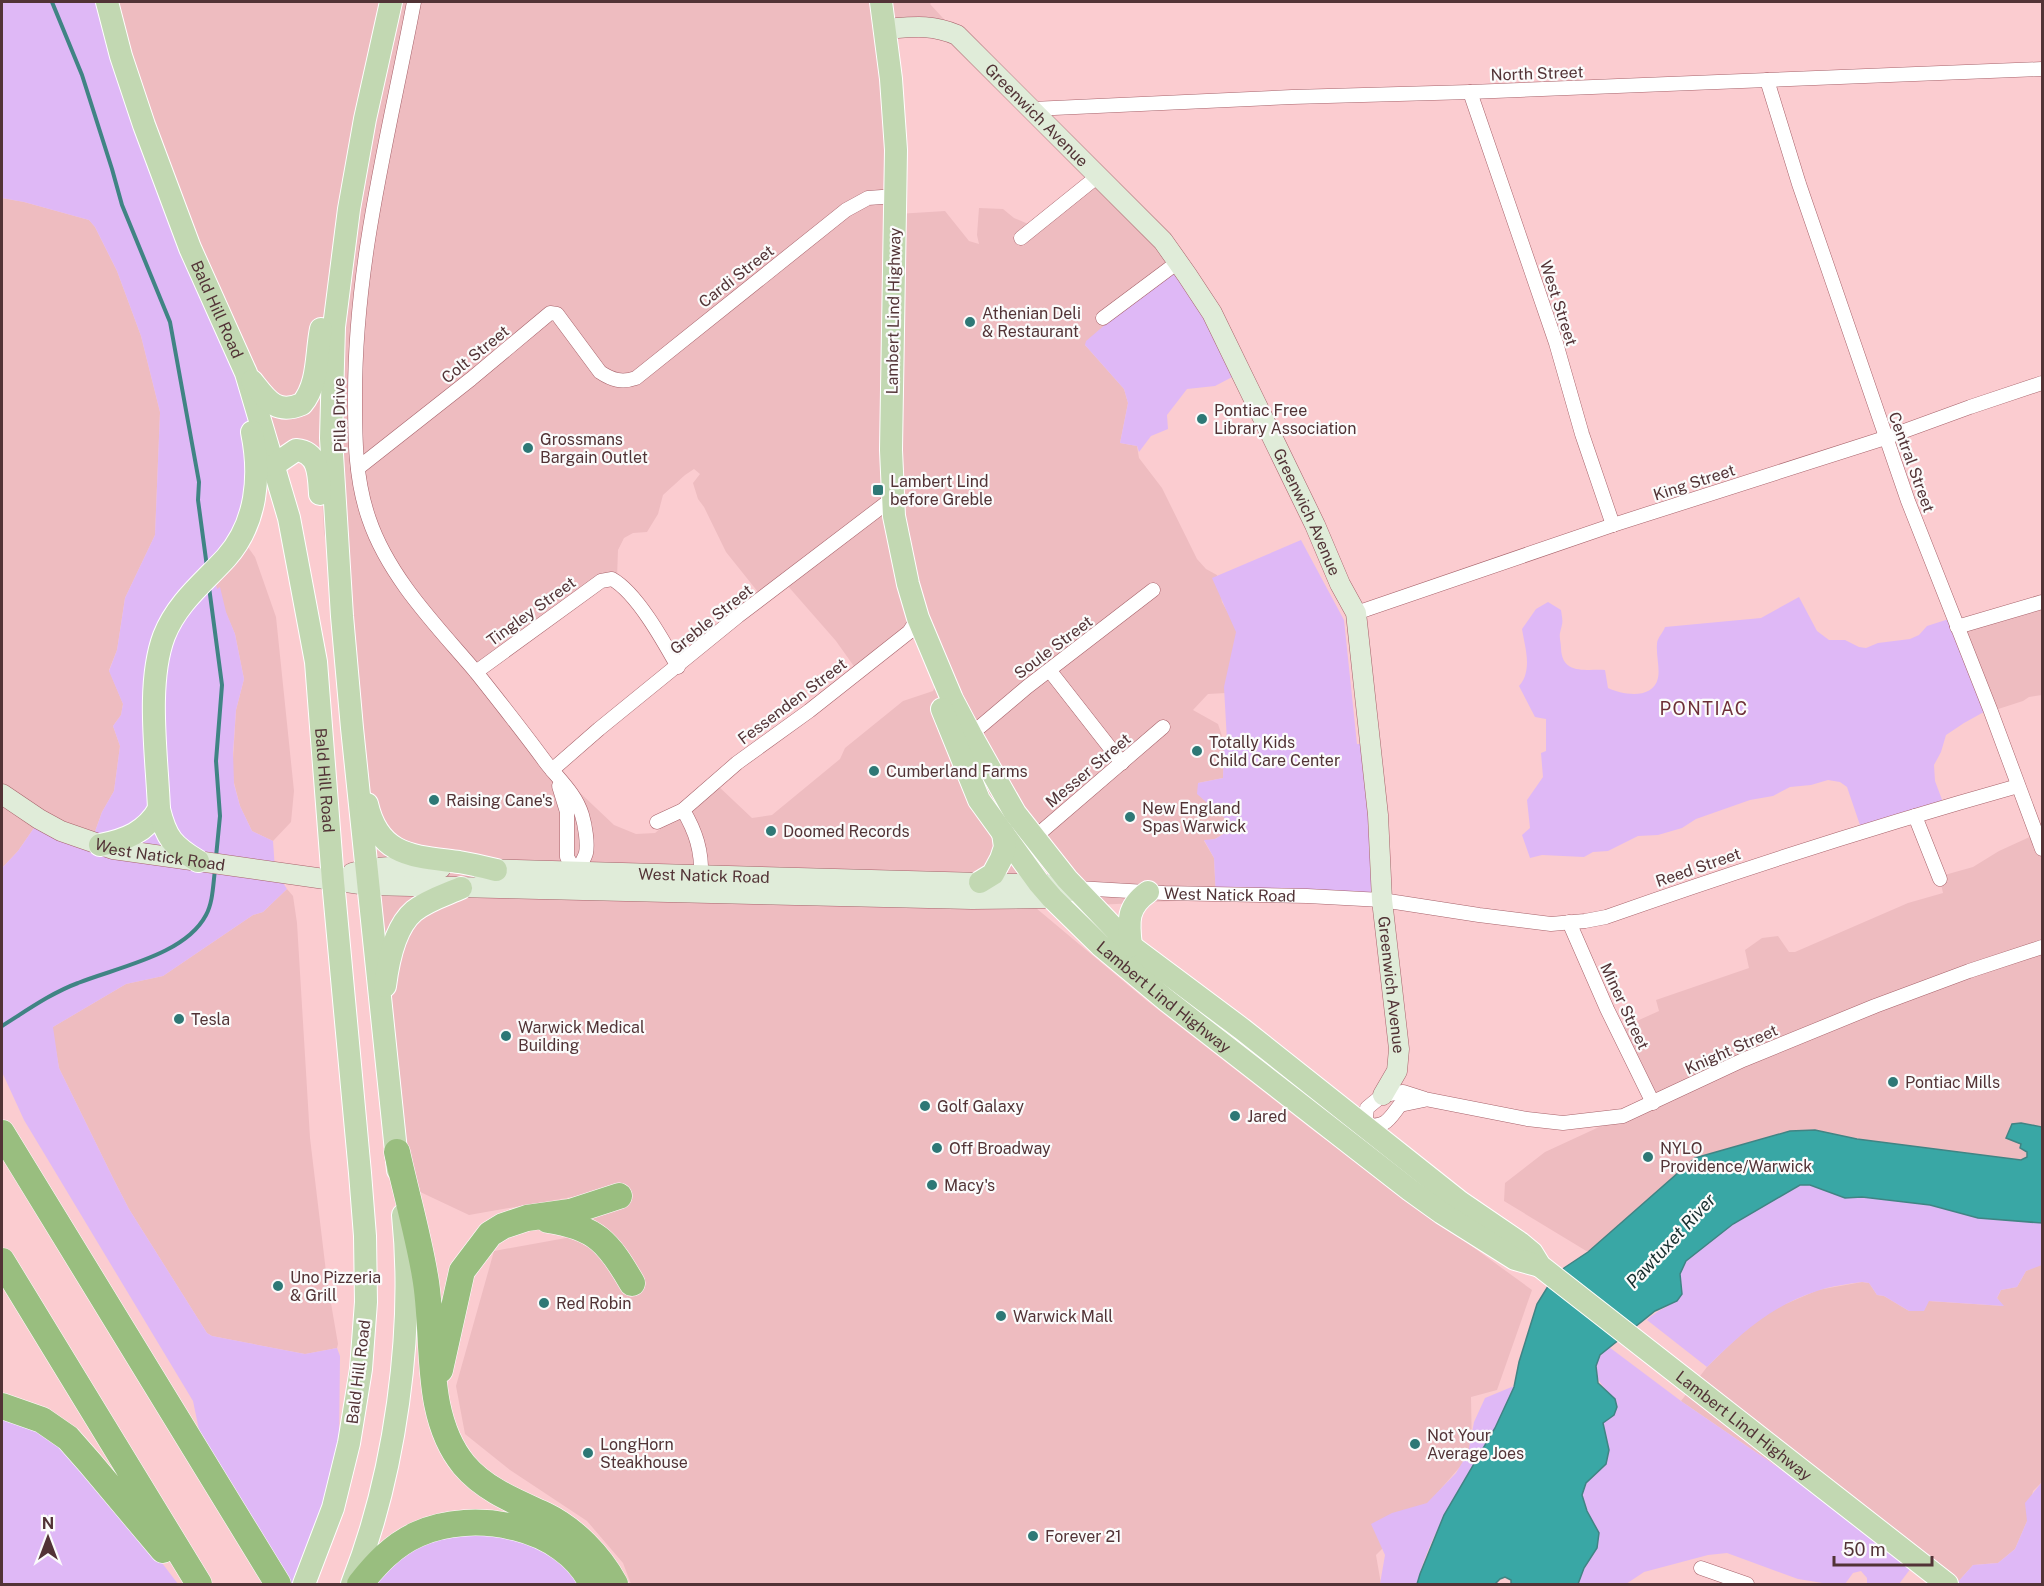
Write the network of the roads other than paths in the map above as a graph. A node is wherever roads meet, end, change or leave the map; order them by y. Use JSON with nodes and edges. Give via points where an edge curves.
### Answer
{"nodes":[{"id":1,"x":107,"y":2,"type":"edge"},
{"id":2,"x":391,"y":2,"type":"edge"},
{"id":3,"x":414,"y":2,"type":"edge"},
{"id":4,"x":881,"y":2,"type":"edge"},
{"id":5,"x":885,"y":29,"type":"junction"},
{"id":6,"x":2043,"y":69,"type":"edge"},
{"id":7,"x":1767,"y":80,"type":"junction"},
{"id":8,"x":1470,"y":92,"type":"junction"},
{"id":9,"x":1032,"y":110,"type":"junction"},
{"id":10,"x":365,"y":119,"type":"junction"},
{"id":11,"x":1098,"y":176,"type":"junction"},
{"id":12,"x":896,"y":196,"type":"junction"},
{"id":13,"x":1021,"y":238,"type":"dead end"},
{"id":14,"x":1178,"y":262,"type":"junction"},
{"id":15,"x":1103,"y":318,"type":"dead end"},
{"id":16,"x":233,"y":346,"type":"junction"},
{"id":17,"x":600,"y":372,"type":"joint"},
{"id":18,"x":246,"y":373,"type":"junction"},
{"id":19,"x":2043,"y":383,"type":"edge"},
{"id":20,"x":1886,"y":438,"type":"junction"},
{"id":21,"x":274,"y":465,"type":"junction"},
{"id":22,"x":358,"y":468,"type":"junction"},
{"id":23,"x":893,"y":498,"type":"junction"},
{"id":24,"x":1613,"y":525,"type":"junction"},
{"id":25,"x":1153,"y":590,"type":"dead end"},
{"id":26,"x":2043,"y":602,"type":"edge"},
{"id":27,"x":1356,"y":613,"type":"junction"},
{"id":28,"x":342,"y":616,"type":"junction"},
{"id":29,"x":918,"y":618,"type":"junction"},
{"id":30,"x":1957,"y":627,"type":"junction"},
{"id":31,"x":678,"y":667,"type":"junction"},
{"id":32,"x":1050,"y":670,"type":"junction"},
{"id":33,"x":476,"y":672,"type":"junction"},
{"id":34,"x":1163,"y":727,"type":"dead end"},
{"id":35,"x":351,"y":728,"type":"junction"},
{"id":36,"x":975,"y":732,"type":"dead end"},
{"id":37,"x":1122,"y":762,"type":"junction"},
{"id":38,"x":552,"y":770,"type":"junction"},
{"id":39,"x":2018,"y":786,"type":"junction"},
{"id":40,"x":2,"y":794,"type":"edge"},
{"id":41,"x":159,"y":809,"type":"junction"},
{"id":42,"x":683,"y":810,"type":"junction"},
{"id":43,"x":1915,"y":816,"type":"junction"},
{"id":44,"x":657,"y":822,"type":"dead end"},
{"id":45,"x":2039,"y":830,"type":"edge"},
{"id":46,"x":1003,"y":832,"type":"junction"},
{"id":47,"x":1035,"y":837,"type":"junction"},
{"id":48,"x":100,"y":845,"type":"junction"},
{"id":49,"x":2043,"y":849,"type":"edge"},
{"id":50,"x":209,"y":863,"type":"junction"},
{"id":51,"x":496,"y":870,"type":"junction"},
{"id":52,"x":701,"y":876,"type":"junction"},
{"id":53,"x":366,"y":877,"type":"junction"},
{"id":54,"x":1940,"y":879,"type":"dead end"},
{"id":55,"x":333,"y":881,"type":"junction"},
{"id":56,"x":575,"y":881,"type":"junction"},
{"id":57,"x":980,"y":882,"type":"junction"},
{"id":58,"x":461,"y":888,"type":"junction"},
{"id":59,"x":1077,"y":888,"type":"junction"},
{"id":60,"x":1045,"y":890,"type":"junction"},
{"id":61,"x":1148,"y":892,"type":"junction"},
{"id":62,"x":1382,"y":900,"type":"junction"},
{"id":63,"x":1569,"y":922,"type":"junction"},
{"id":64,"x":1131,"y":946,"type":"junction"},
{"id":65,"x":2043,"y":947,"type":"edge"},
{"id":66,"x":381,"y":1011,"type":"junction"},
{"id":67,"x":1383,"y":1095,"type":"junction"},
{"id":68,"x":1425,"y":1099,"type":"junction"},
{"id":69,"x":1653,"y":1103,"type":"junction"},
{"id":70,"x":2,"y":1133,"type":"edge"},
{"id":71,"x":1357,"y":1133,"type":"junction"},
{"id":72,"x":396,"y":1152,"type":"junction"},
{"id":73,"x":619,"y":1196,"type":"dead end"},
{"id":74,"x":527,"y":1218,"type":"junction"},
{"id":75,"x":2,"y":1261,"type":"edge"},
{"id":76,"x":632,"y":1283,"type":"dead end"},
{"id":77,"x":436,"y":1394,"type":"junction"},
{"id":78,"x":2,"y":1406,"type":"edge"},
{"id":79,"x":260,"y":1555,"type":"junction"},
{"id":80,"x":1701,"y":1568,"type":"dead end"},
{"id":81,"x":192,"y":1584,"type":"edge"},
{"id":82,"x":199,"y":1584,"type":"edge"},
{"id":83,"x":278,"y":1584,"type":"edge"},
{"id":84,"x":284,"y":1584,"type":"edge"},
{"id":85,"x":304,"y":1584,"type":"edge"},
{"id":86,"x":352,"y":1584,"type":"edge"},
{"id":87,"x":360,"y":1584,"type":"edge"},
{"id":88,"x":592,"y":1584,"type":"edge"},
{"id":89,"x":615,"y":1584,"type":"edge"},
{"id":90,"x":1747,"y":1584,"type":"edge"},
{"id":91,"x":1947,"y":1584,"type":"edge"}],
"edges":[{"from":1,"to":16,"type":"main road","name":"Bald Hill Road","via":[[144,124],[190,248]]},
{"from":2,"to":10,"type":"main road","name":"Bald Hill Road"},
{"from":3,"to":22,"type":"street","name":"Pilla Drive","via":[[376,184],[359,308],[355,362]]},
{"from":4,"to":5,"type":"main road","name":"Lambert Lind Highway"},
{"from":5,"to":9,"type":"street","name":"Greenwich Avenue","via":[[929,26],[957,35]]},
{"from":5,"to":12,"type":"main road","name":"Lambert Lind Highway","via":[[896,150]]},
{"from":6,"to":7,"type":"street","name":"North Street"},
{"from":7,"to":8,"type":"street","name":"North Street"},
{"from":7,"to":20,"type":"street","name":"Central Street"},
{"from":8,"to":9,"type":"street","name":"North Street"},
{"from":8,"to":24,"type":"street","name":"West Street"},
{"from":9,"to":11,"type":"street","name":"Greenwich Avenue"},
{"from":10,"to":18,"type":"main road","via":[[345,197],[316,368],[307,398],[290,408],[275,406]]},
{"from":10,"to":28,"type":"main road","name":"Bald Hill Road","via":[[334,327],[331,438]]},
{"from":11,"to":13,"type":"street"},
{"from":11,"to":14,"type":"street","name":"Greenwich Avenue"},
{"from":12,"to":17,"type":"street","name":"Cardi Street","via":[[868,198],[846,210],[636,378],[619,381]]},
{"from":12,"to":23,"type":"main road","name":"Lambert Lind Highway"},
{"from":14,"to":15,"type":"street"},
{"from":14,"to":27,"type":"street","name":"Greenwich Avenue","via":[[1212,313]]},
{"from":16,"to":18,"type":"main road","name":"Bald Hill Road"},
{"from":16,"to":41,"type":"main road","via":[[255,449],[254,502],[247,527],[235,547],[177,611],[157,658]]},
{"from":17,"to":22,"type":"street","name":"Colt Street","via":[[557,314],[550,313]]},
{"from":18,"to":21,"type":"main road","name":"Bald Hill Road"},
{"from":19,"to":20,"type":"street","name":"King Street"},
{"from":20,"to":24,"type":"street","name":"King Street"},
{"from":20,"to":30,"type":"street","name":"Central Street"},
{"from":21,"to":28,"type":"main road","via":[[296,450],[308,453],[315,461],[322,529]]},
{"from":21,"to":55,"type":"main road","name":"Bald Hill Road","via":[[289,518],[316,662]]},
{"from":22,"to":33,"type":"street","name":"Pilla Drive","via":[[369,520],[381,548],[397,575]]},
{"from":23,"to":29,"type":"main road","name":"Lambert Lind Highway"},
{"from":23,"to":31,"type":"street","name":"Greble Street","via":[[738,616]]},
{"from":24,"to":27,"type":"street","name":"King Street"},
{"from":25,"to":32,"type":"street","name":"Soule Street"},
{"from":26,"to":30,"type":"street"},
{"from":27,"to":62,"type":"street","name":"Greenwich Avenue","via":[[1378,815]]},
{"from":28,"to":35,"type":"main road","name":"Bald Hill Road"},
{"from":29,"to":42,"type":"street","name":"Fessenden Street","via":[[909,632],[737,763]]},
{"from":29,"to":46,"type":"main road","name":"Lambert Lind Highway","via":[[922,654],[939,702],[979,800]]},
{"from":29,"to":47,"type":"main road","name":"Lambert Lind Highway","via":[[971,735],[1015,813]]},
{"from":30,"to":39,"type":"street","name":"Central Street"},
{"from":31,"to":33,"type":"street","name":"Tingley Street","via":[[642,611],[617,582],[608,580],[572,601]]},
{"from":31,"to":38,"type":"street","name":"Greble Street"},
{"from":32,"to":36,"type":"street","name":"Soule Street"},
{"from":32,"to":37,"type":"street"},
{"from":33,"to":38,"type":"street","name":"Pilla Drive"},
{"from":34,"to":37,"type":"street","name":"Messer Street"},
{"from":35,"to":51,"type":"main road","via":[[371,820],[385,840],[416,857]]},
{"from":35,"to":53,"type":"main road","name":"Bald Hill Road"},
{"from":37,"to":47,"type":"street","name":"Messer Street"},
{"from":38,"to":56,"type":"street","name":"Pilla Drive","via":[[567,812],[567,857]]},
{"from":38,"to":56,"type":"street","name":"Pilla Drive","via":[[571,792],[582,815],[587,851]]},
{"from":39,"to":43,"type":"street","name":"Reed Street"},
{"from":39,"to":45,"type":"street","name":"Central Street"},
{"from":40,"to":48,"type":"street","name":"West Natick Road","via":[[49,825]]},
{"from":41,"to":48,"type":"main road","via":[[151,824],[120,841]]},
{"from":41,"to":50,"type":"main road","via":[[174,845]]},
{"from":42,"to":44,"type":"street","name":"Fessenden Street"},
{"from":42,"to":52,"type":"street","via":[[700,849]]},
{"from":43,"to":54,"type":"street"},
{"from":43,"to":63,"type":"street","name":"Reed Street","via":[[1606,916]]},
{"from":45,"to":49,"type":"street","name":"Central Street"},
{"from":46,"to":57,"type":"main road","via":[[1005,847],[1001,860],[993,874]]},
{"from":46,"to":60,"type":"main road","name":"Lambert Lind Highway"},
{"from":47,"to":59,"type":"main road","name":"Lambert Lind Highway"},
{"from":48,"to":50,"type":"street","name":"West Natick Road"},
{"from":50,"to":55,"type":"street","name":"West Natick Road"},
{"from":51,"to":53,"type":"street","name":"West Natick Road","via":[[388,866]]},
{"from":51,"to":56,"type":"street","name":"West Natick Road"},
{"from":52,"to":56,"type":"street","name":"West Natick Road"},
{"from":52,"to":57,"type":"street","name":"West Natick Road"},
{"from":53,"to":55,"type":"street","name":"West Natick Road"},
{"from":53,"to":58,"type":"street","name":"West Natick Road"},
{"from":53,"to":66,"type":"main road","name":"Bald Hill Road"},
{"from":55,"to":85,"type":"main road","name":"Bald Hill Road","via":[[361,1184],[366,1302],[361,1370],[349,1443],[333,1508]]},
{"from":56,"to":58,"type":"street","name":"West Natick Road"},
{"from":56,"to":60,"type":"street","name":"West Natick Road","via":[[972,899]]},
{"from":57,"to":60,"type":"street","name":"West Natick Road"},
{"from":58,"to":66,"type":"main road","via":[[432,900],[408,917],[387,971]]},
{"from":59,"to":60,"type":"street","name":"West Natick Road"},
{"from":59,"to":61,"type":"street","name":"West Natick Road"},
{"from":59,"to":64,"type":"main road","name":"Lambert Lind Highway"},
{"from":60,"to":71,"type":"main road","name":"Lambert Lind Highway","via":[[1100,945],[1167,1000]]},
{"from":61,"to":62,"type":"street","name":"West Natick Road"},
{"from":61,"to":64,"type":"main road","via":[[1131,911]]},
{"from":62,"to":63,"type":"street","name":"Reed Street","via":[[1551,924]]},
{"from":62,"to":67,"type":"street","name":"Greenwich Avenue","via":[[1399,1049],[1397,1071]]},
{"from":63,"to":69,"type":"street","name":"Miner Street"},
{"from":64,"to":71,"type":"main road","name":"Lambert Lind Highway","via":[[1242,1029]]},
{"from":65,"to":69,"type":"street","name":"Knight Street","via":[[1875,1006],[1743,1060]]},
{"from":66,"to":72,"type":"main road","name":"Bald Hill Road"},
{"from":67,"to":68,"type":"street","name":"Knight Street","via":[[1403,1092]]},
{"from":67,"to":71,"type":"street","via":[[1367,1108]]},
{"from":68,"to":69,"type":"street","name":"Knight Street","via":[[1515,1118],[1563,1123],[1623,1116]]},
{"from":68,"to":71,"type":"street","via":[[1400,1105],[1386,1124]]},
{"from":70,"to":79,"type":"highway"},
{"from":71,"to":91,"type":"main road","name":"Lambert Lind Highway","via":[[1442,1213],[1515,1259],[1540,1266]]},
{"from":72,"to":77,"type":"highway","via":[[425,1277]]},
{"from":72,"to":86,"type":"main road","name":"Bald Hill Road","via":[[406,1241],[402,1367],[386,1468]]},
{"from":73,"to":74,"type":"highway","via":[[570,1212]]},
{"from":74,"to":76,"type":"highway","via":[[570,1223],[598,1237]]},
{"from":74,"to":77,"type":"highway","via":[[490,1234],[462,1271]]},
{"from":75,"to":82,"type":"highway"},
{"from":77,"to":89,"type":"highway","via":[[447,1438],[464,1464],[486,1485],[561,1524],[602,1562]]},
{"from":78,"to":81,"type":"highway","via":[[42,1420],[68,1438]]},
{"from":79,"to":83,"type":"highway"},
{"from":79,"to":84,"type":"highway"},
{"from":80,"to":90,"type":"street"},
{"from":87,"to":88,"type":"highway","via":[[381,1558],[416,1535],[457,1522],[504,1525],[551,1541],[570,1555]]}]}
